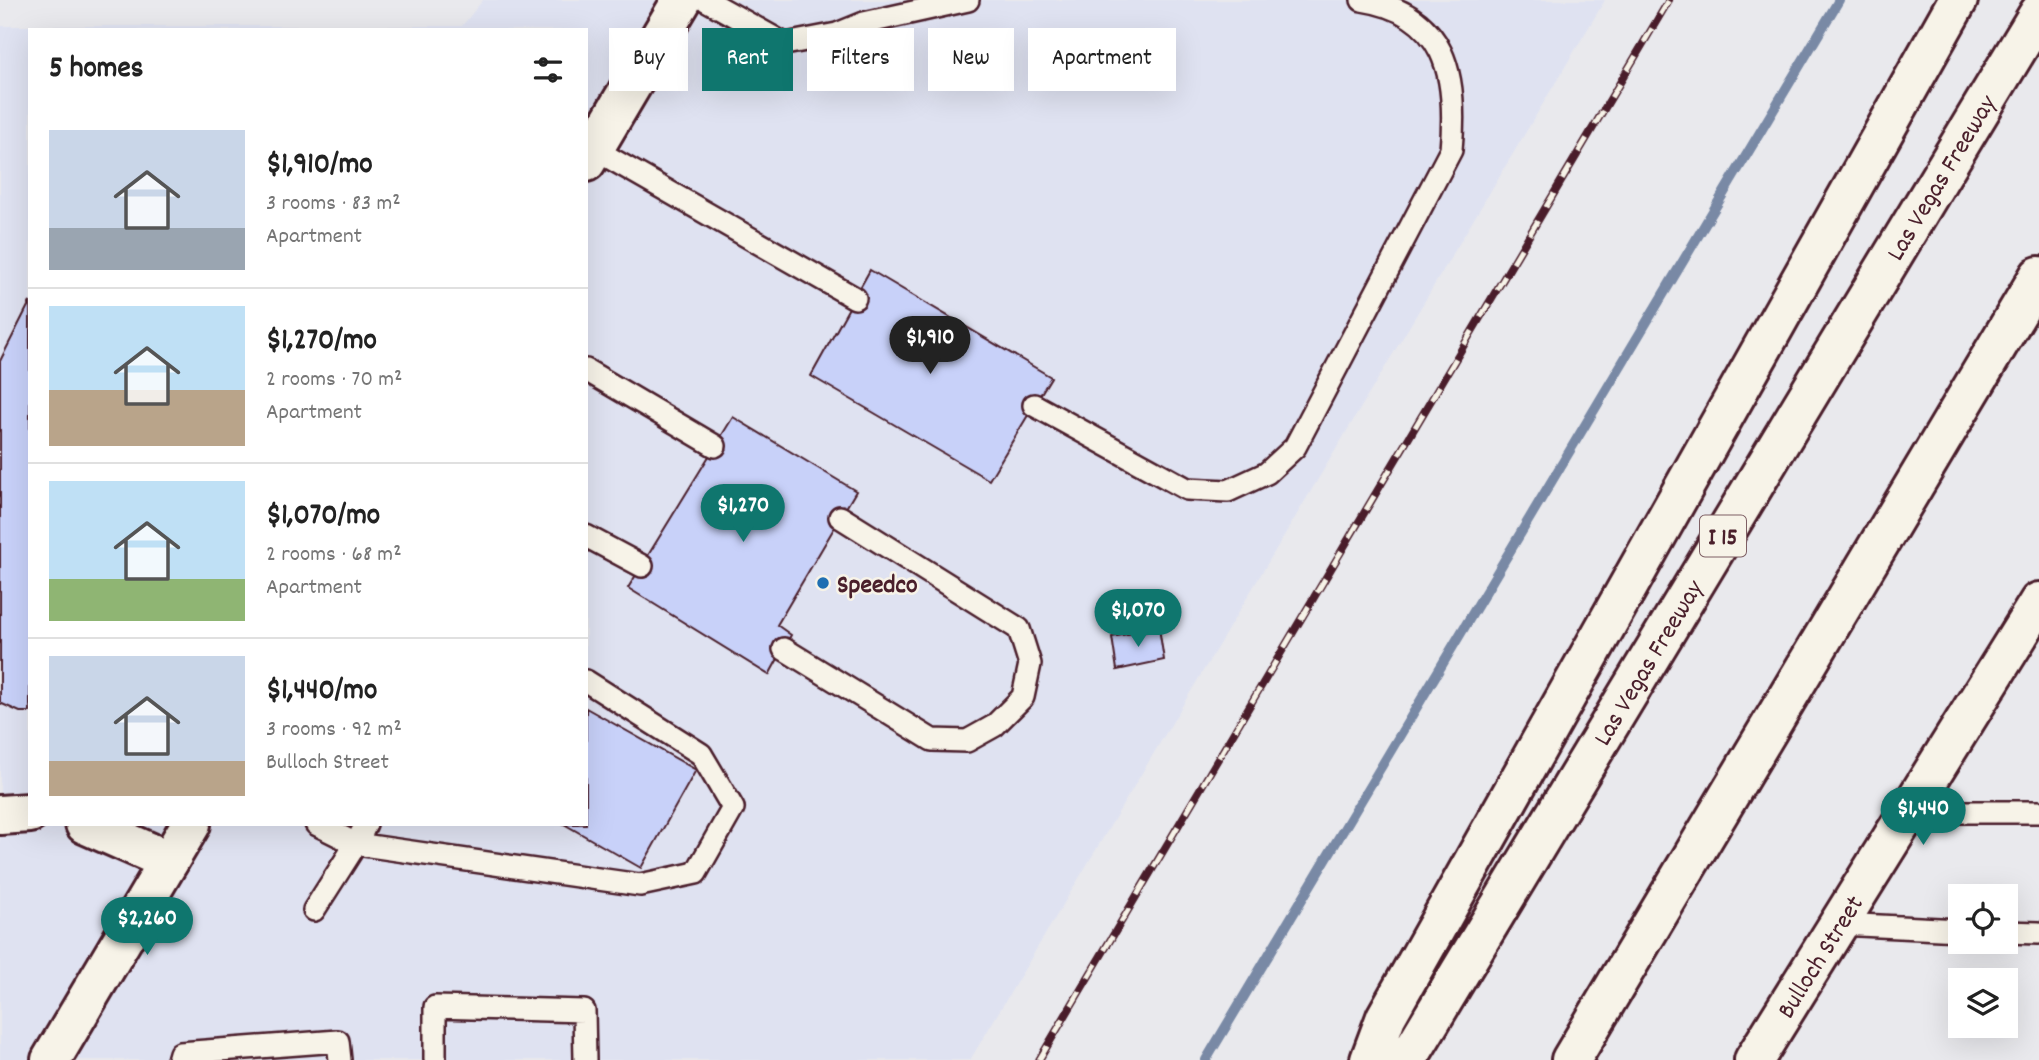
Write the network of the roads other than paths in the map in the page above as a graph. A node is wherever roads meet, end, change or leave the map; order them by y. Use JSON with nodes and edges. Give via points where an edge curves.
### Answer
{"nodes":[{"id":1,"x":682,"y":0,"type":"edge"},
{"id":2,"x":706,"y":0,"type":"edge"},
{"id":3,"x":968,"y":0,"type":"edge"},
{"id":4,"x":1362,"y":0,"type":"edge"},
{"id":5,"x":1958,"y":0,"type":"edge"},
{"id":6,"x":2039,"y":13,"type":"edge"},
{"id":7,"x":590,"y":155,"type":"edge"},
{"id":8,"x":2039,"y":276,"type":"edge"},
{"id":9,"x":2039,"y":294,"type":"edge"},
{"id":10,"x":855,"y":298,"type":"dead end"},
{"id":11,"x":2005,"y":334,"type":"junction"},
{"id":12,"x":588,"y":371,"type":"edge"},
{"id":13,"x":1034,"y":405,"type":"dead end"},
{"id":14,"x":715,"y":446,"type":"dead end"},
{"id":15,"x":840,"y":517,"type":"dead end"},
{"id":16,"x":588,"y":537,"type":"edge"},
{"id":17,"x":642,"y":566,"type":"dead end"},
{"id":18,"x":2037,"y":609,"type":"edge"},
{"id":19,"x":784,"y":649,"type":"dead end"},
{"id":20,"x":588,"y":682,"type":"edge"},
{"id":21,"x":1910,"y":812,"type":"junction"},
{"id":22,"x":2039,"y":812,"type":"edge"},
{"id":23,"x":28,"y":813,"type":"edge"},
{"id":24,"x":0,"y":815,"type":"edge"},
{"id":25,"x":90,"y":826,"type":"edge"},
{"id":26,"x":190,"y":826,"type":"edge"},
{"id":27,"x":320,"y":826,"type":"edge"},
{"id":28,"x":365,"y":826,"type":"edge"},
{"id":29,"x":356,"y":844,"type":"junction"},
{"id":30,"x":169,"y":861,"type":"junction"},
{"id":31,"x":314,"y":910,"type":"dead end"},
{"id":32,"x":1839,"y":924,"type":"junction"},
{"id":33,"x":1948,"y":929,"type":"edge"},
{"id":34,"x":2018,"y":932,"type":"edge"},
{"id":35,"x":2039,"y":933,"type":"edge"},
{"id":36,"x":51,"y":1060,"type":"edge"},
{"id":37,"x":178,"y":1060,"type":"edge"},
{"id":38,"x":340,"y":1060,"type":"edge"},
{"id":39,"x":435,"y":1060,"type":"edge"},
{"id":40,"x":585,"y":1060,"type":"edge"},
{"id":41,"x":1370,"y":1060,"type":"edge"},
{"id":42,"x":1407,"y":1060,"type":"edge"},
{"id":43,"x":1572,"y":1060,"type":"edge"},
{"id":44,"x":1754,"y":1060,"type":"edge"}],
"edges":[{"from":1,"to":7,"type":"main road"},
{"from":2,"to":3,"type":"lane","via":[[785,44]]},
{"from":4,"to":13,"type":"lane","via":[[1391,5],[1420,22],[1434,39],[1447,66],[1455,110],[1451,150],[1296,447],[1267,473],[1228,491],[1187,489]]},
{"from":5,"to":41,"type":"main road","via":[[1386,1017]]},
{"from":6,"to":42,"type":"main road","name":"Las Vegas Freeway","number":"I 15"},
{"from":7,"to":10,"type":"lane"},
{"from":8,"to":11,"type":"main road"},
{"from":9,"to":11,"type":"main road"},
{"from":11,"to":43,"type":"main road"},
{"from":12,"to":14,"type":"lane"},
{"from":15,"to":19,"type":"lane","via":[[1019,629],[1030,663],[1023,696],[994,726],[967,741],[932,740]]},
{"from":16,"to":17,"type":"lane"},
{"from":18,"to":21,"type":"main road","name":"Bulloch Street"},
{"from":20,"to":29,"type":"lane","via":[[701,754],[733,808],[696,873],[640,885]]},
{"from":21,"to":22,"type":"lane"},
{"from":21,"to":32,"type":"main road","name":"Bulloch Street"},
{"from":23,"to":24,"type":"main road"},
{"from":25,"to":30,"type":"main road"},
{"from":26,"to":30,"type":"main road"},
{"from":27,"to":29,"type":"lane"},
{"from":28,"to":29,"type":"lane"},
{"from":29,"to":31,"type":"lane"},
{"from":30,"to":36,"type":"main road"},
{"from":32,"to":33,"type":"lane"},
{"from":32,"to":44,"type":"main road","name":"Bulloch Street"},
{"from":34,"to":35,"type":"lane"},
{"from":37,"to":38,"type":"lane","via":[[180,1053],[338,1041]]},
{"from":39,"to":40,"type":"lane","via":[[435,1007],[583,1011]]}]}
